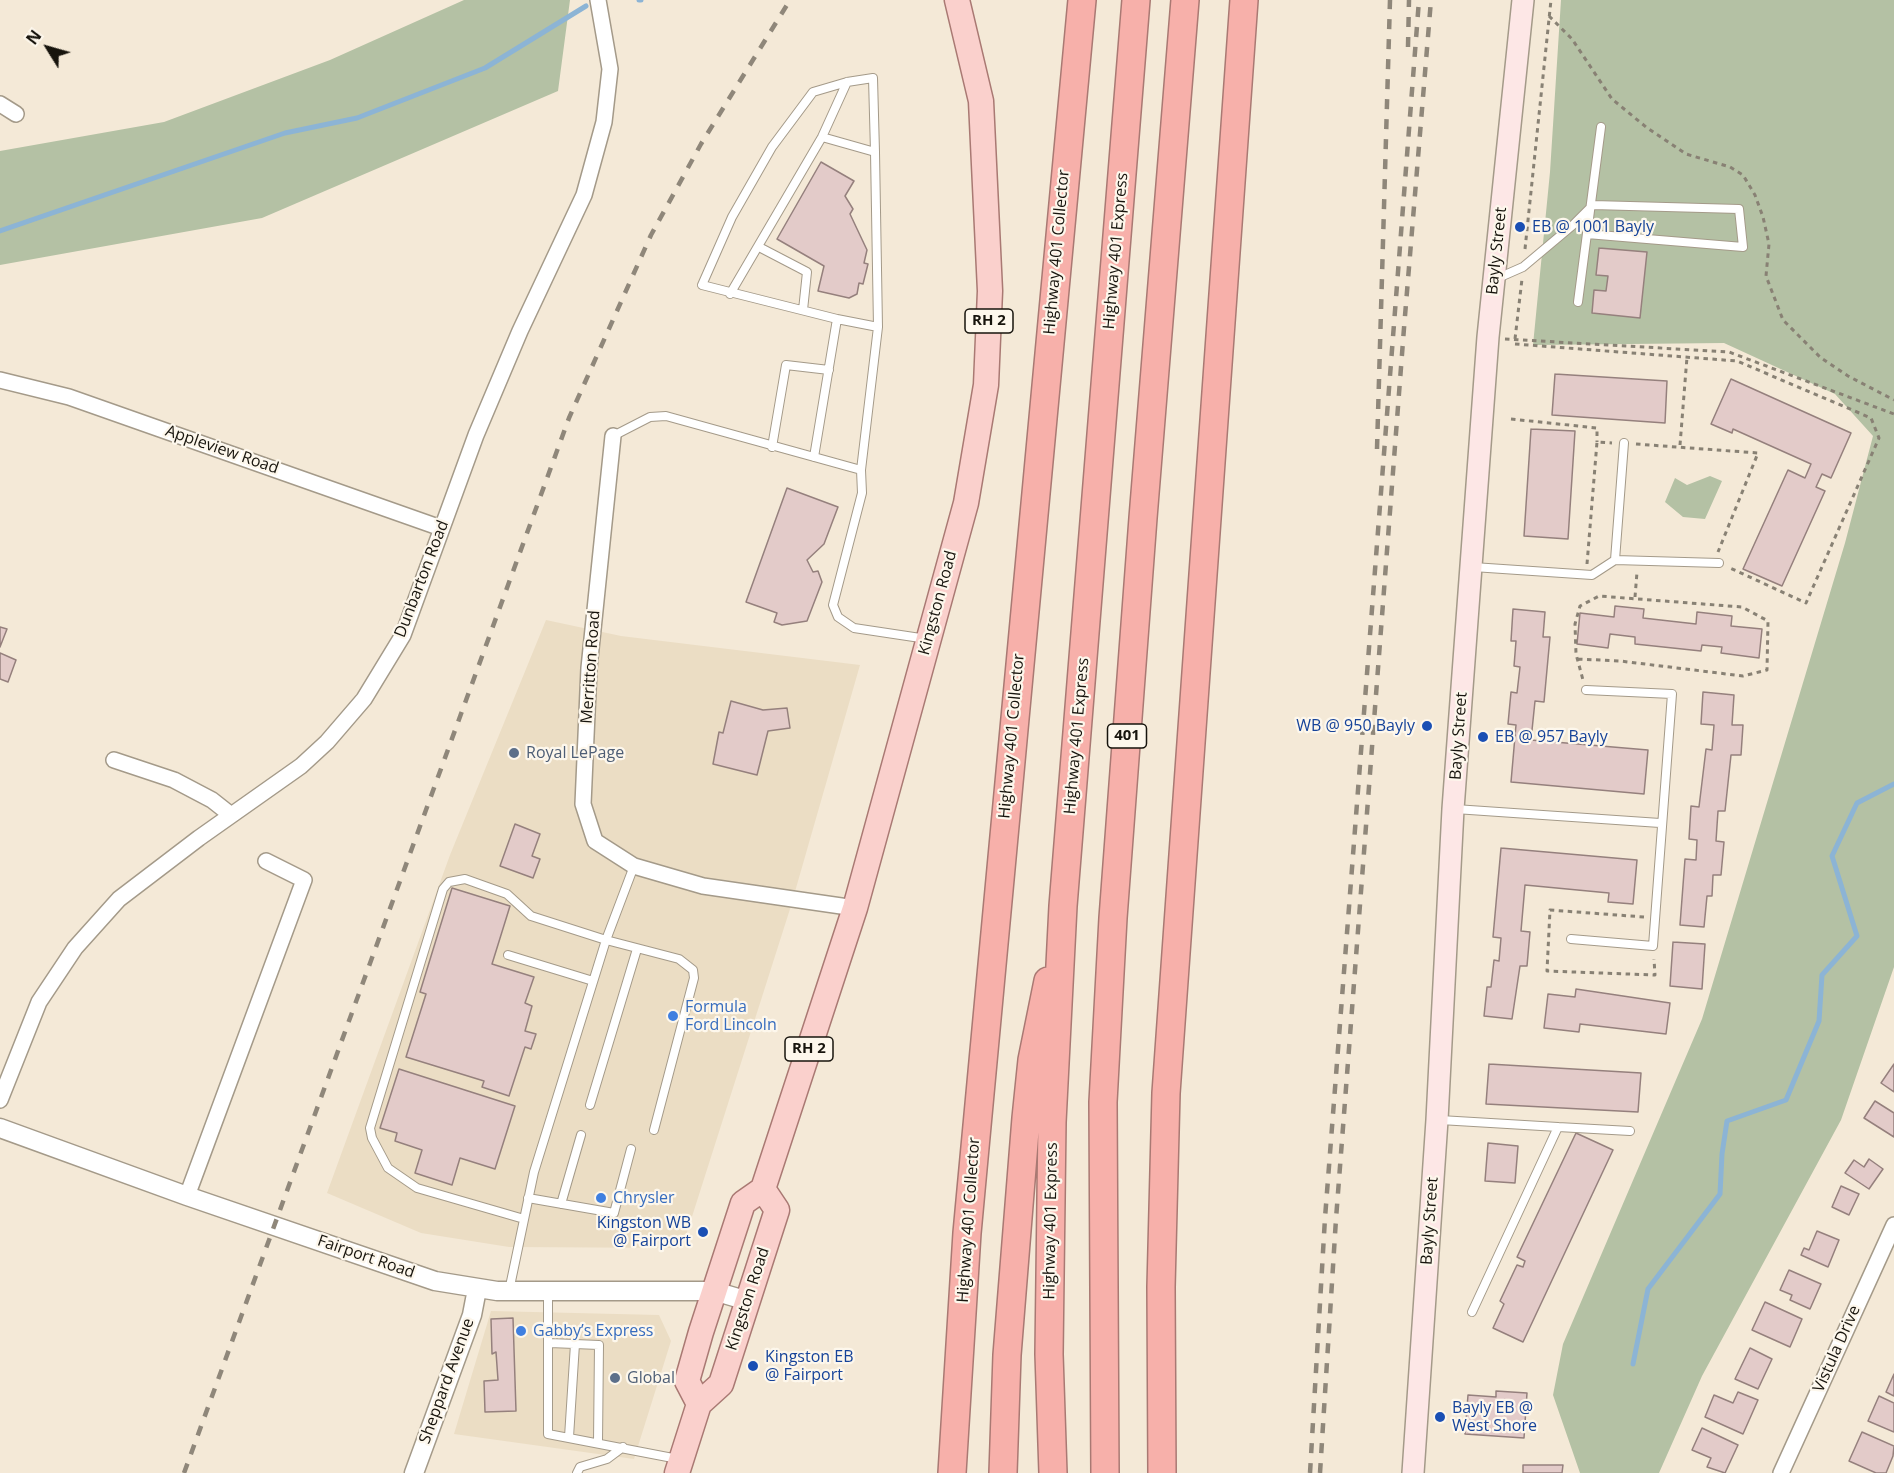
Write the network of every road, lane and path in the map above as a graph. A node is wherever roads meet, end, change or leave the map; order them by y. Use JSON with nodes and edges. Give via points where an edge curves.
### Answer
{"nodes":[{"id":1,"x":598,"y":0,"type":"edge"},
{"id":2,"x":957,"y":0,"type":"edge"},
{"id":3,"x":1082,"y":0,"type":"edge"},
{"id":4,"x":1136,"y":0,"type":"edge"},
{"id":5,"x":1185,"y":0,"type":"edge"},
{"id":6,"x":1244,"y":0,"type":"edge"},
{"id":7,"x":1523,"y":0,"type":"edge"},
{"id":8,"x":1551,"y":0,"type":"edge"},
{"id":9,"x":847,"y":82,"type":"junction"},
{"id":10,"x":0,"y":104,"type":"edge"},
{"id":11,"x":16,"y":114,"type":"dead end"},
{"id":12,"x":1601,"y":127,"type":"dead end"},
{"id":13,"x":822,"y":137,"type":"junction"},
{"id":14,"x":875,"y":152,"type":"junction"},
{"id":15,"x":1593,"y":205,"type":"junction"},
{"id":16,"x":1587,"y":234,"type":"junction"},
{"id":17,"x":759,"y":247,"type":"junction"},
{"id":18,"x":1523,"y":267,"type":"junction"},
{"id":19,"x":1494,"y":280,"type":"junction"},
{"id":20,"x":730,"y":294,"type":"junction"},
{"id":21,"x":1578,"y":302,"type":"dead end"},
{"id":22,"x":803,"y":310,"type":"junction"},
{"id":23,"x":837,"y":319,"type":"junction"},
{"id":24,"x":878,"y":327,"type":"junction"},
{"id":25,"x":1488,"y":337,"type":"junction"},
{"id":26,"x":1515,"y":342,"type":"junction"},
{"id":27,"x":1687,"y":357,"type":"junction"},
{"id":28,"x":829,"y":370,"type":"junction"},
{"id":29,"x":0,"y":380,"type":"edge"},
{"id":30,"x":1894,"y":414,"type":"edge"},
{"id":31,"x":1511,"y":419,"type":"dead end"},
{"id":32,"x":613,"y":436,"type":"joint"},
{"id":33,"x":1597,"y":442,"type":"junction"},
{"id":34,"x":1624,"y":443,"type":"junction"},
{"id":35,"x":1680,"y":445,"type":"junction"},
{"id":36,"x":772,"y":447,"type":"junction"},
{"id":37,"x":814,"y":457,"type":"junction"},
{"id":38,"x":861,"y":470,"type":"junction"},
{"id":39,"x":441,"y":528,"type":"junction"},
{"id":40,"x":1615,"y":560,"type":"junction"},
{"id":41,"x":1638,"y":561,"type":"junction"},
{"id":42,"x":1719,"y":563,"type":"junction"},
{"id":43,"x":1472,"y":567,"type":"junction"},
{"id":44,"x":1586,"y":574,"type":"junction"},
{"id":45,"x":1635,"y":597,"type":"junction"},
{"id":46,"x":929,"y":639,"type":"junction"},
{"id":47,"x":1578,"y":659,"type":"junction"},
{"id":48,"x":1586,"y":690,"type":"joint"},
{"id":49,"x":114,"y":759,"type":"dead end"},
{"id":50,"x":1453,"y":809,"type":"junction"},
{"id":51,"x":231,"y":815,"type":"junction"},
{"id":52,"x":1660,"y":823,"type":"junction"},
{"id":53,"x":266,"y":861,"type":"dead end"},
{"id":54,"x":634,"y":866,"type":"junction"},
{"id":55,"x":1063,"y":906,"type":"junction"},
{"id":56,"x":855,"y":908,"type":"junction"},
{"id":57,"x":1571,"y":939,"type":"dead end"},
{"id":58,"x":606,"y":940,"type":"junction"},
{"id":59,"x":637,"y":949,"type":"junction"},
{"id":60,"x":508,"y":955,"type":"dead end"},
{"id":61,"x":594,"y":981,"type":"junction"},
{"id":62,"x":0,"y":1100,"type":"edge"},
{"id":63,"x":590,"y":1105,"type":"dead end"},
{"id":64,"x":1437,"y":1120,"type":"junction"},
{"id":65,"x":1558,"y":1127,"type":"junction"},
{"id":66,"x":0,"y":1128,"type":"edge"},
{"id":67,"x":654,"y":1130,"type":"dead end"},
{"id":68,"x":1630,"y":1131,"type":"dead end"},
{"id":69,"x":581,"y":1135,"type":"dead end"},
{"id":70,"x":631,"y":1149,"type":"dead end"},
{"id":71,"x":763,"y":1189,"type":"junction"},
{"id":72,"x":187,"y":1196,"type":"junction"},
{"id":73,"x":528,"y":1198,"type":"junction"},
{"id":74,"x":561,"y":1204,"type":"junction"},
{"id":75,"x":524,"y":1219,"type":"junction"},
{"id":76,"x":1892,"y":1235,"type":"edge"},
{"id":77,"x":477,"y":1289,"type":"junction"},
{"id":78,"x":509,"y":1291,"type":"junction"},
{"id":79,"x":548,"y":1291,"type":"junction"},
{"id":80,"x":714,"y":1291,"type":"junction"},
{"id":81,"x":748,"y":1301,"type":"junction"},
{"id":82,"x":1472,"y":1312,"type":"dead end"},
{"id":83,"x":550,"y":1343,"type":"junction"},
{"id":84,"x":575,"y":1344,"type":"junction"},
{"id":85,"x":699,"y":1404,"type":"junction"},
{"id":86,"x":568,"y":1437,"type":"junction"},
{"id":87,"x":598,"y":1442,"type":"junction"},
{"id":88,"x":623,"y":1447,"type":"junction"},
{"id":89,"x":679,"y":1466,"type":"edge"},
{"id":90,"x":414,"y":1473,"type":"edge"},
{"id":91,"x":577,"y":1473,"type":"edge"},
{"id":92,"x":952,"y":1473,"type":"edge"},
{"id":93,"x":1004,"y":1473,"type":"edge"},
{"id":94,"x":1053,"y":1473,"type":"edge"},
{"id":95,"x":1105,"y":1473,"type":"edge"},
{"id":96,"x":1162,"y":1473,"type":"edge"},
{"id":97,"x":1413,"y":1473,"type":"edge"},
{"id":98,"x":1781,"y":1473,"type":"edge"}],
"edges":[{"from":1,"to":39,"type":"street","name":"Dunbarton Road","via":[[610,69],[604,122],[584,195],[520,331]]},
{"from":2,"to":46,"type":"main road","name":"Kingston Road","number":"RH 2","via":[[981,101],[990,291],[986,385],[970,480]]},
{"from":3,"to":92,"type":"highway","name":"Highway 401 Collector","via":[[967,1233]]},
{"from":4,"to":55,"type":"highway","name":"Highway 401 Express"},
{"from":5,"to":95,"type":"highway","number":"401","via":[[1138,577],[1102,1102]]},
{"from":6,"to":96,"type":"highway","via":[[1166,1094]]},
{"from":7,"to":19,"type":"main road","name":"Bayly Street"},
{"from":8,"to":18,"type":"path"},
{"from":9,"to":13,"type":"lane"},
{"from":9,"to":14,"type":"lane","via":[[873,78]]},
{"from":9,"to":20,"type":"lane","via":[[813,93],[772,147],[732,217],[702,285]]},
{"from":10,"to":11,"type":"street"},
{"from":12,"to":15,"type":"lane"},
{"from":13,"to":14,"type":"lane"},
{"from":13,"to":17,"type":"lane"},
{"from":14,"to":24,"type":"lane"},
{"from":15,"to":16,"type":"lane"},
{"from":15,"to":16,"type":"lane","via":[[1739,209],[1743,247]]},
{"from":15,"to":18,"type":"lane"},
{"from":16,"to":21,"type":"lane"},
{"from":17,"to":20,"type":"lane"},
{"from":17,"to":22,"type":"lane","via":[[807,272]]},
{"from":18,"to":19,"type":"lane"},
{"from":18,"to":26,"type":"path"},
{"from":19,"to":25,"type":"main road","name":"Bayly Street"},
{"from":20,"to":22,"type":"lane"},
{"from":22,"to":23,"type":"lane"},
{"from":23,"to":24,"type":"lane"},
{"from":23,"to":28,"type":"lane"},
{"from":24,"to":38,"type":"lane"},
{"from":25,"to":26,"type":"path"},
{"from":25,"to":43,"type":"main road","name":"Bayly Street"},
{"from":26,"to":27,"type":"path"},
{"from":26,"to":30,"type":"path","via":[[1729,352]]},
{"from":27,"to":35,"type":"path"},
{"from":27,"to":42,"type":"path","via":[[1737,361],[1871,418],[1879,438],[1806,603]]},
{"from":28,"to":36,"type":"lane","via":[[786,364]]},
{"from":28,"to":37,"type":"lane"},
{"from":29,"to":39,"type":"street","name":"Appleview Road","via":[[69,397]]},
{"from":31,"to":33,"type":"path","via":[[1597,428]]},
{"from":32,"to":36,"type":"lane","via":[[650,417],[666,416]]},
{"from":32,"to":54,"type":"street","name":"Merritton Road","via":[[589,668],[583,804],[595,841]]},
{"from":33,"to":34,"type":"path"},
{"from":33,"to":44,"type":"path"},
{"from":34,"to":35,"type":"path"},
{"from":34,"to":40,"type":"lane"},
{"from":35,"to":42,"type":"path","via":[[1758,453],[1717,554]]},
{"from":36,"to":37,"type":"lane"},
{"from":37,"to":38,"type":"lane"},
{"from":38,"to":46,"type":"lane","via":[[862,493],[833,605],[838,617],[854,628]]},
{"from":39,"to":51,"type":"street","name":"Dunbarton Road","via":[[403,635],[364,699],[301,766]]},
{"from":40,"to":41,"type":"lane"},
{"from":40,"to":44,"type":"lane","via":[[1592,576]]},
{"from":41,"to":42,"type":"lane"},
{"from":41,"to":45,"type":"path"},
{"from":43,"to":44,"type":"lane"},
{"from":43,"to":50,"type":"main road","name":"Bayly Street"},
{"from":45,"to":47,"type":"path","via":[[1599,596],[1580,606],[1575,624]]},
{"from":45,"to":47,"type":"path","via":[[1742,607],[1768,621],[1767,670],[1743,676]]},
{"from":46,"to":56,"type":"main road","name":"Kingston Road","number":"RH 2"},
{"from":47,"to":48,"type":"path"},
{"from":48,"to":52,"type":"lane","via":[[1672,694]]},
{"from":49,"to":51,"type":"street","via":[[174,780]]},
{"from":50,"to":52,"type":"lane"},
{"from":50,"to":64,"type":"main road","name":"Bayly Street"},
{"from":51,"to":62,"type":"street","name":"Dunbarton Road","via":[[119,899],[75,948],[39,1002]]},
{"from":52,"to":57,"type":"lane","via":[[1653,946]]},
{"from":53,"to":72,"type":"street","via":[[304,880]]},
{"from":54,"to":56,"type":"street","name":"Merritton Road","via":[[703,886]]},
{"from":54,"to":58,"type":"lane"},
{"from":55,"to":93,"type":"highway","via":[[1032,1060],[1007,1355]]},
{"from":55,"to":94,"type":"highway","name":"Highway 401 Express","via":[[1052,1122],[1049,1354]]},
{"from":56,"to":71,"type":"main road","name":"Kingston Road","number":"RH 2"},
{"from":58,"to":59,"type":"lane"},
{"from":58,"to":61,"type":"lane"},
{"from":58,"to":75,"type":"lane","via":[[531,916],[507,894],[465,879],[448,882],[370,1128],[388,1168],[400,1178],[417,1188]]},
{"from":59,"to":63,"type":"lane"},
{"from":59,"to":67,"type":"lane","via":[[680,959],[693,970],[694,978]]},
{"from":60,"to":61,"type":"lane"},
{"from":61,"to":73,"type":"lane"},
{"from":64,"to":65,"type":"lane"},
{"from":64,"to":97,"type":"main road","name":"Bayly Street"},
{"from":65,"to":68,"type":"lane"},
{"from":65,"to":82,"type":"lane"},
{"from":66,"to":72,"type":"street","name":"Fairport Road"},
{"from":69,"to":74,"type":"lane"},
{"from":70,"to":74,"type":"lane","via":[[614,1213]]},
{"from":71,"to":80,"type":"main road","name":"Kingston Road","via":[[742,1203]]},
{"from":71,"to":81,"type":"main road","name":"Kingston Road","via":[[777,1210]]},
{"from":72,"to":77,"type":"street","name":"Fairport Road","via":[[435,1281]]},
{"from":73,"to":74,"type":"lane"},
{"from":73,"to":75,"type":"lane"},
{"from":75,"to":78,"type":"lane"},
{"from":76,"to":98,"type":"street","name":"Vistula Drive"},
{"from":77,"to":78,"type":"street","name":"Fairport Road"},
{"from":77,"to":90,"type":"street","name":"Sheppard Avenue","via":[[472,1315]]},
{"from":78,"to":79,"type":"street","name":"Fairport Road"},
{"from":79,"to":80,"type":"street","name":"Fairport Road"},
{"from":79,"to":83,"type":"lane"},
{"from":80,"to":81,"type":"street","name":"Fairport Road"},
{"from":80,"to":85,"type":"main road","name":"Kingston Road","via":[[687,1381]]},
{"from":81,"to":85,"type":"main road","name":"Kingston Road","via":[[721,1384]]},
{"from":83,"to":84,"type":"lane"},
{"from":83,"to":86,"type":"lane","via":[[548,1434]]},
{"from":84,"to":86,"type":"lane"},
{"from":84,"to":87,"type":"lane","via":[[599,1345]]},
{"from":85,"to":89,"type":"main road","name":"Kingston Road"},
{"from":86,"to":87,"type":"lane"},
{"from":87,"to":88,"type":"lane"},
{"from":88,"to":89,"type":"lane"},
{"from":88,"to":91,"type":"lane","via":[[607,1459],[580,1467]]}]}
